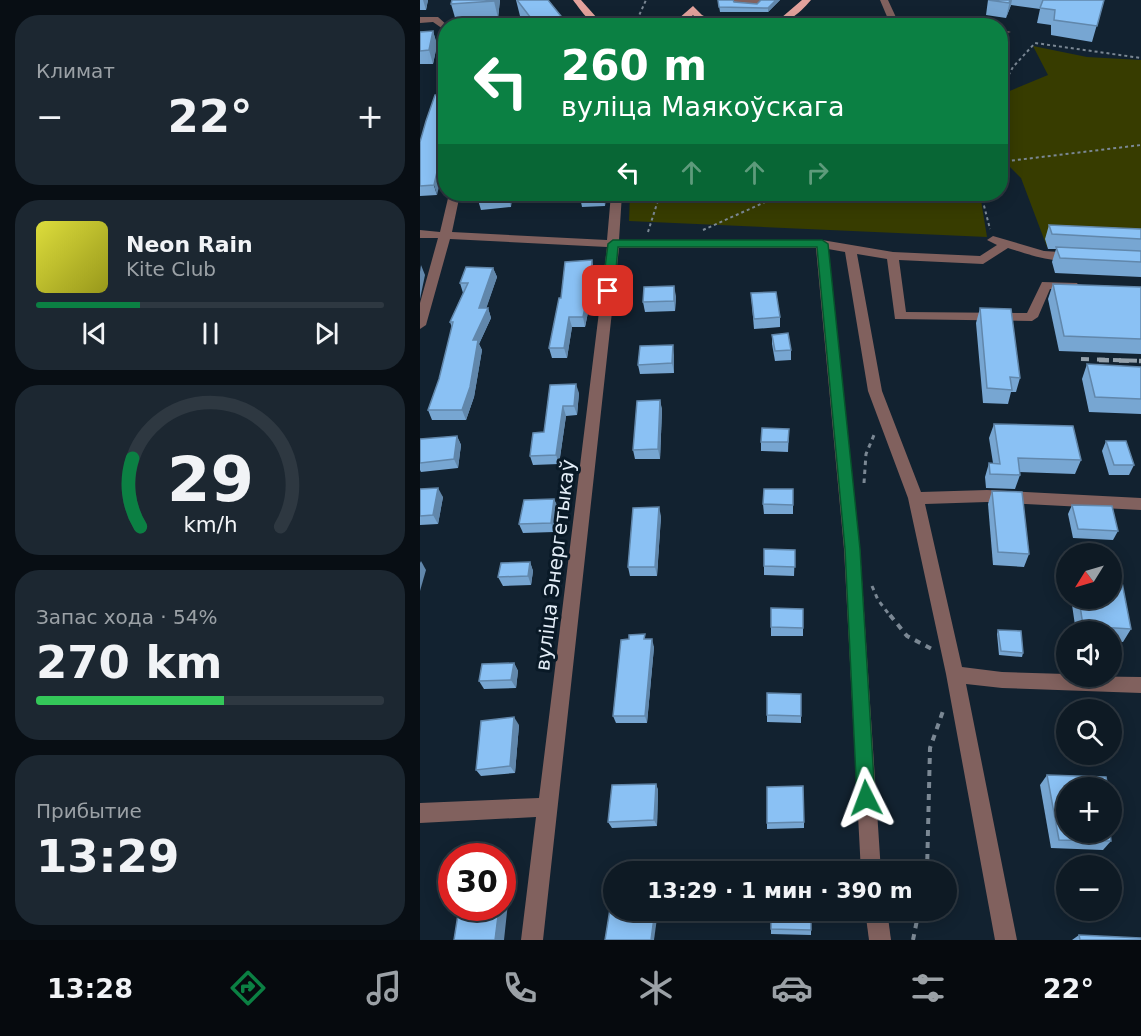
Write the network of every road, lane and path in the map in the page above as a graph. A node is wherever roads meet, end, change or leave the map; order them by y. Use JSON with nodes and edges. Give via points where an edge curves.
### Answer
{"nodes":[{"id":1,"x":577,"y":0,"type":"edge"},
{"id":2,"x":646,"y":0,"type":"edge"},
{"id":3,"x":735,"y":0,"type":"edge"},
{"id":4,"x":760,"y":0,"type":"edge"},
{"id":5,"x":807,"y":0,"type":"edge"},
{"id":6,"x":884,"y":0,"type":"edge"},
{"id":7,"x":694,"y":4,"type":"edge"},
{"id":8,"x":592,"y":18,"type":"edge"},
{"id":9,"x":638,"y":18,"type":"edge"},
{"id":10,"x":686,"y":18,"type":"edge"},
{"id":11,"x":701,"y":18,"type":"edge"},
{"id":12,"x":786,"y":18,"type":"edge"},
{"id":13,"x":892,"y":18,"type":"edge"},
{"id":14,"x":420,"y":20,"type":"edge"},
{"id":15,"x":438,"y":21,"type":"edge"},
{"id":16,"x":1141,"y":58,"type":"edge"},
{"id":17,"x":1008,"y":76,"type":"edge"},
{"id":18,"x":1141,"y":145,"type":"edge"},
{"id":19,"x":1008,"y":161,"type":"edge"},
{"id":20,"x":452,"y":201,"type":"edge"},
{"id":21,"x":616,"y":201,"type":"edge"},
{"id":22,"x":658,"y":201,"type":"edge"},
{"id":23,"x":767,"y":201,"type":"edge"},
{"id":24,"x":983,"y":201,"type":"edge"},
{"id":25,"x":701,"y":231,"type":"dead end"},
{"id":26,"x":420,"y":234,"type":"edge"},
{"id":27,"x":445,"y":236,"type":"junction"},
{"id":28,"x":993,"y":240,"type":"joint"},
{"id":29,"x":613,"y":244,"type":"junction"},
{"id":30,"x":644,"y":244,"type":"junction"},
{"id":31,"x":822,"y":244,"type":"junction"},
{"id":32,"x":1006,"y":244,"type":"junction"},
{"id":33,"x":850,"y":247,"type":"junction"},
{"id":34,"x":893,"y":256,"type":"junction"},
{"id":35,"x":1086,"y":257,"type":"edge"},
{"id":36,"x":1081,"y":286,"type":"edge"},
{"id":37,"x":420,"y":325,"type":"edge"},
{"id":38,"x":883,"y":413,"type":"junction"},
{"id":39,"x":863,"y":492,"type":"dead end"},
{"id":40,"x":916,"y":498,"type":"junction"},
{"id":41,"x":1141,"y":504,"type":"edge"},
{"id":42,"x":868,"y":579,"type":"dead end"},
{"id":43,"x":954,"y":667,"type":"junction"},
{"id":44,"x":1141,"y":685,"type":"edge"},
{"id":45,"x":944,"y":706,"type":"dead end"},
{"id":46,"x":548,"y":807,"type":"junction"},
{"id":47,"x":420,"y":813,"type":"edge"},
{"id":48,"x":870,"y":861,"type":"edge"},
{"id":49,"x":927,"y":861,"type":"edge"},
{"id":50,"x":877,"y":921,"type":"edge"},
{"id":51,"x":917,"y":921,"type":"edge"},
{"id":52,"x":532,"y":940,"type":"edge"},
{"id":53,"x":880,"y":940,"type":"edge"},
{"id":54,"x":913,"y":940,"type":"edge"},
{"id":55,"x":1006,"y":940,"type":"edge"}],
"edges":[{"from":1,"to":8,"type":"main road"},
{"from":2,"to":9,"type":"path"},
{"from":3,"to":4,"type":"street"},
{"from":5,"to":12,"type":"main road"},
{"from":6,"to":13,"type":"street"},
{"from":7,"to":10,"type":"main road"},
{"from":7,"to":11,"type":"main road"},
{"from":14,"to":15,"type":"street"},
{"from":16,"to":17,"type":"path","via":[[1035,44]]},
{"from":18,"to":19,"type":"path"},
{"from":20,"to":27,"type":"street"},
{"from":21,"to":29,"type":"street","name":"вуліца Энергетыкаў"},
{"from":22,"to":30,"type":"path"},
{"from":23,"to":25,"type":"path"},
{"from":24,"to":28,"type":"path"},
{"from":26,"to":27,"type":"street"},
{"from":27,"to":29,"type":"street"},
{"from":27,"to":37,"type":"street"},
{"from":28,"to":32,"type":"street"},
{"from":29,"to":30,"type":"street"},
{"from":29,"to":46,"type":"street","name":"вуліца Энергетыкаў"},
{"from":30,"to":31,"type":"street"},
{"from":31,"to":33,"type":"street"},
{"from":31,"to":48,"type":"street","via":[[852,549]]},
{"from":32,"to":34,"type":"street","via":[[984,260]]},
{"from":32,"to":35,"type":"street","via":[[1043,255]]},
{"from":33,"to":34,"type":"street"},
{"from":33,"to":38,"type":"street","via":[[875,391]]},
{"from":34,"to":36,"type":"street","via":[[900,316],[1032,317],[1046,285]]},
{"from":38,"to":39,"type":"path","via":[[866,454]]},
{"from":38,"to":40,"type":"street"},
{"from":40,"to":41,"type":"street","via":[[987,496]]},
{"from":40,"to":43,"type":"street"},
{"from":42,"to":43,"type":"path","via":[[878,600],[907,636]]},
{"from":43,"to":44,"type":"street","via":[[1002,680]]},
{"from":43,"to":55,"type":"street"},
{"from":45,"to":49,"type":"path","via":[[930,748]]},
{"from":46,"to":47,"type":"street"},
{"from":46,"to":52,"type":"street","name":"вуліца Энергетыкаў"},
{"from":50,"to":53,"type":"street"},
{"from":51,"to":54,"type":"path"}]}
